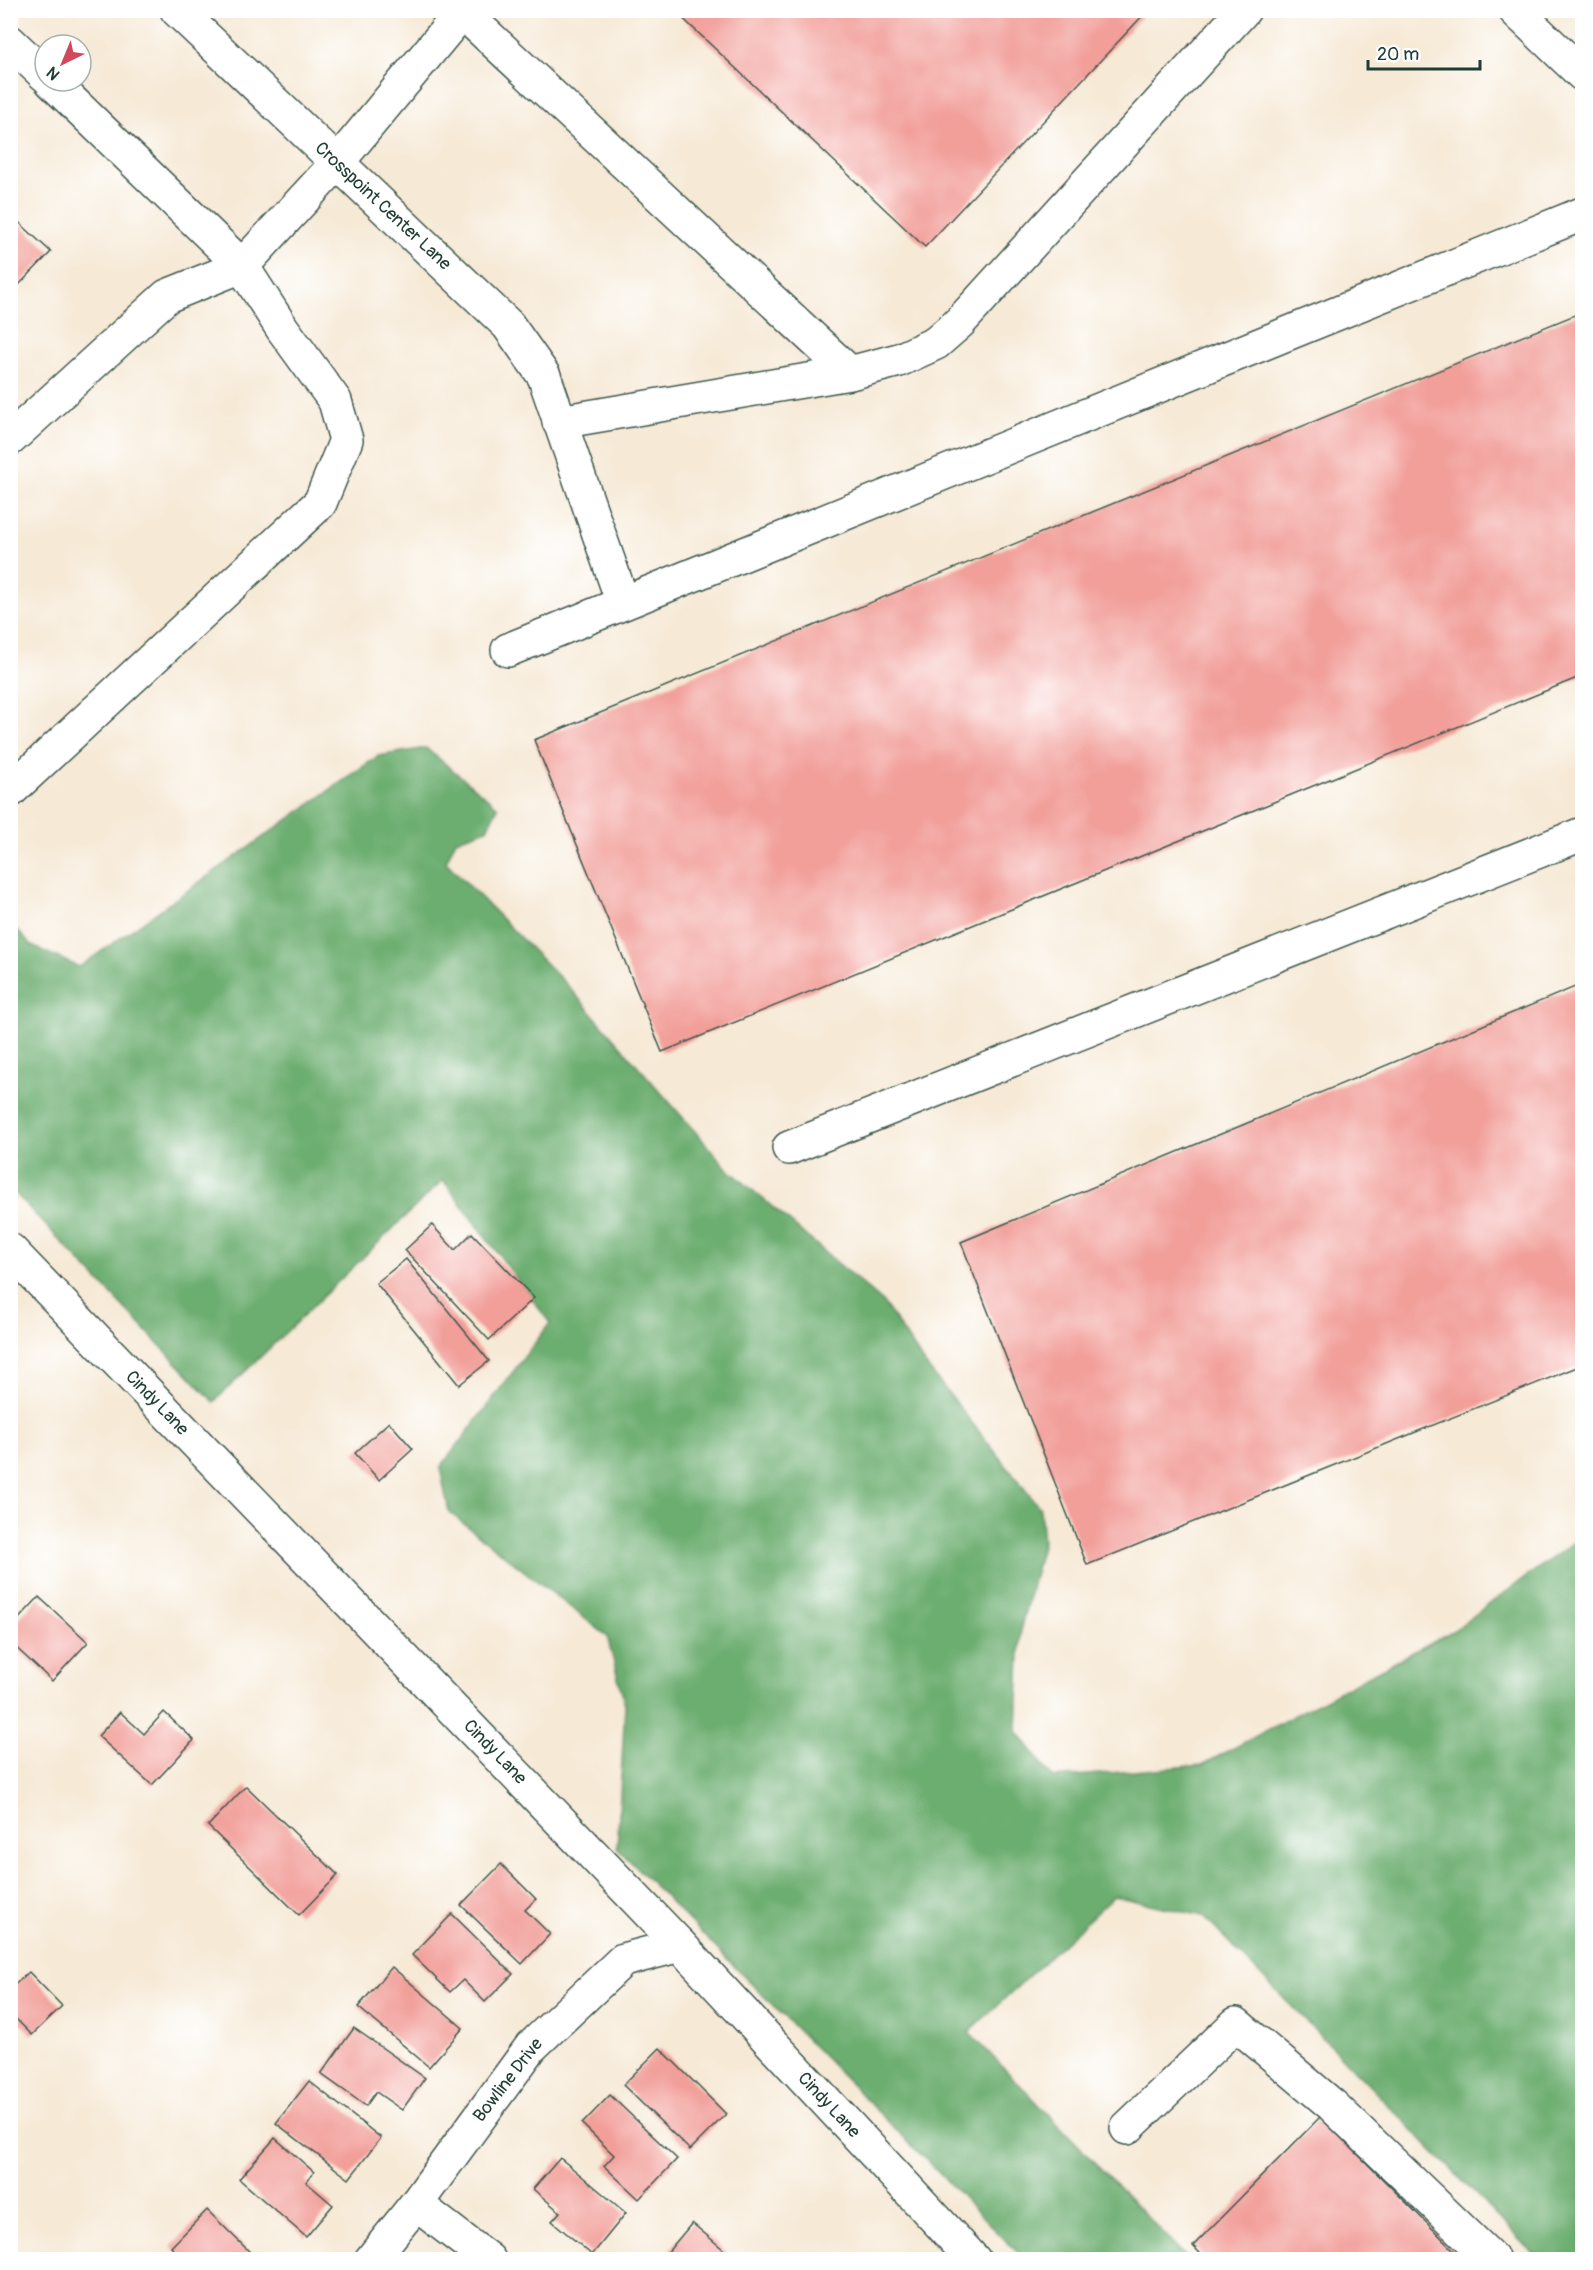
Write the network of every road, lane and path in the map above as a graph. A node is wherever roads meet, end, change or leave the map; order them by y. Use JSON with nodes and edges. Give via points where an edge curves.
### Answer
{"nodes":[{"id":1,"x":177,"y":10,"type":"edge"},
{"id":2,"x":1244,"y":10,"type":"edge"},
{"id":3,"x":1515,"y":10,"type":"edge"},
{"id":4,"x":461,"y":11,"type":"edge"},
{"id":5,"x":10,"y":42,"type":"edge"},
{"id":6,"x":33,"y":64,"type":"edge"},
{"id":7,"x":1582,"y":74,"type":"edge"},
{"id":8,"x":63,"y":93,"type":"edge"},
{"id":9,"x":337,"y":163,"type":"junction"},
{"id":10,"x":1582,"y":214,"type":"edge"},
{"id":11,"x":242,"y":266,"type":"junction"},
{"id":12,"x":850,"y":373,"type":"junction"},
{"id":13,"x":559,"y":422,"type":"junction"},
{"id":14,"x":10,"y":439,"type":"edge"},
{"id":15,"x":623,"y":603,"type":"junction"},
{"id":16,"x":508,"y":650,"type":"dead end"},
{"id":17,"x":10,"y":791,"type":"edge"},
{"id":18,"x":1582,"y":834,"type":"edge"},
{"id":19,"x":789,"y":1148,"type":"dead end"},
{"id":20,"x":10,"y":1250,"type":"edge"},
{"id":21,"x":680,"y":1945,"type":"junction"},
{"id":22,"x":1127,"y":2128,"type":"dead end"},
{"id":23,"x":416,"y":2204,"type":"junction"},
{"id":24,"x":371,"y":2259,"type":"edge"},
{"id":25,"x":489,"y":2259,"type":"edge"},
{"id":26,"x":974,"y":2259,"type":"edge"},
{"id":27,"x":1493,"y":2259,"type":"edge"}],
"edges":[{"from":1,"to":9,"type":"main road","name":"Crosspoint Center Lane"},
{"from":2,"to":12,"type":"main road","via":[[960,322],[936,343],[899,360]]},
{"from":3,"to":7,"type":"main road"},
{"from":4,"to":9,"type":"main road"},
{"from":4,"to":12,"type":"main road"},
{"from":5,"to":6,"type":"main road"},
{"from":8,"to":11,"type":"main road"},
{"from":9,"to":11,"type":"main road"},
{"from":9,"to":13,"type":"main road","name":"Crosspoint Center Lane","via":[[508,324],[544,376]]},
{"from":10,"to":15,"type":"main road"},
{"from":11,"to":14,"type":"main road","via":[[167,296]]},
{"from":11,"to":17,"type":"main road","via":[[335,401],[346,440],[320,503]]},
{"from":12,"to":13,"type":"main road"},
{"from":13,"to":15,"type":"main road","name":"Crosspoint Center Lane"},
{"from":15,"to":16,"type":"main road"},
{"from":18,"to":19,"type":"main road"},
{"from":20,"to":21,"type":"main road","name":"Cindy Lane"},
{"from":21,"to":23,"type":"main road","name":"Bowline Drive","via":[[623,1960],[531,2047]]},
{"from":21,"to":26,"type":"main road","name":"Cindy Lane"},
{"from":22,"to":27,"type":"main road","via":[[1236,2024],[1332,2105]]},
{"from":23,"to":24,"type":"main road","name":"Bowline Drive"},
{"from":23,"to":25,"type":"main road"}]}
